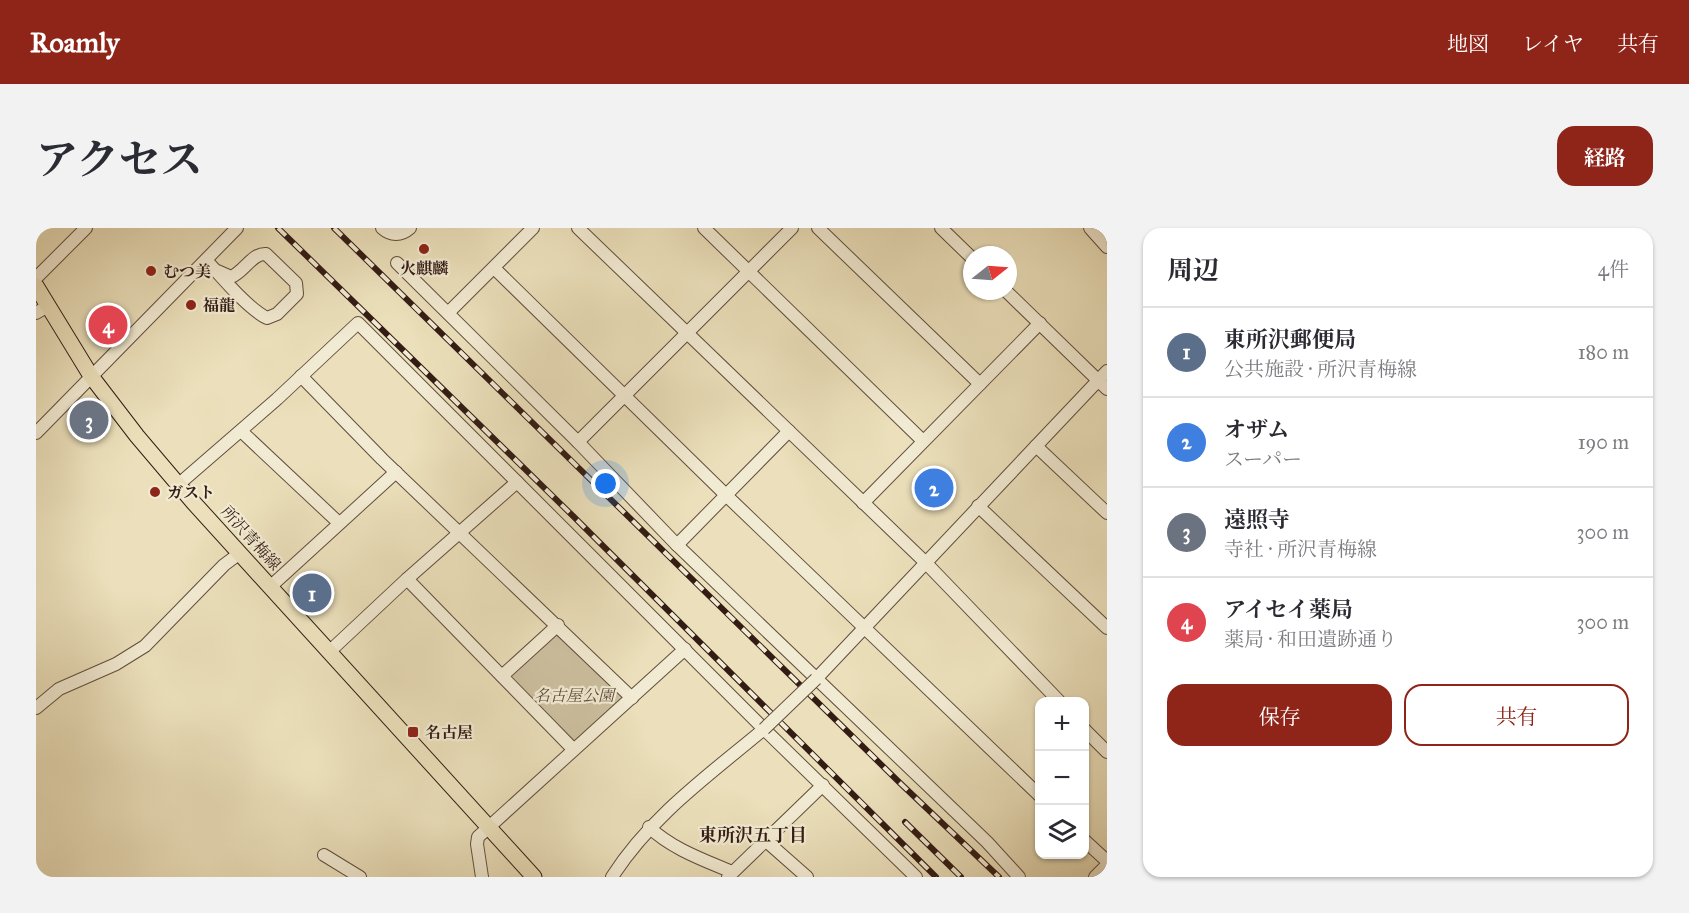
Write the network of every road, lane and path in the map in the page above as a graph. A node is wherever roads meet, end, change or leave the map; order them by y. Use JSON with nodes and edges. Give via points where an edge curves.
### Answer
{"nodes":[{"id":1,"x":86,"y":228,"type":"edge"},
{"id":2,"x":237,"y":228,"type":"edge"},
{"id":3,"x":382,"y":228,"type":"edge"},
{"id":4,"x":410,"y":228,"type":"edge"},
{"id":5,"x":533,"y":228,"type":"edge"},
{"id":6,"x":578,"y":228,"type":"edge"},
{"id":7,"x":704,"y":228,"type":"edge"},
{"id":8,"x":792,"y":228,"type":"edge"},
{"id":9,"x":818,"y":228,"type":"edge"},
{"id":10,"x":941,"y":228,"type":"edge"},
{"id":11,"x":1090,"y":228,"type":"edge"},
{"id":12,"x":1107,"y":248,"type":"edge"},
{"id":13,"x":963,"y":249,"type":"edge"},
{"id":14,"x":397,"y":263,"type":"dead end"},
{"id":15,"x":210,"y":265,"type":"junction"},
{"id":16,"x":494,"y":268,"type":"junction"},
{"id":17,"x":749,"y":272,"type":"junction"},
{"id":18,"x":36,"y":278,"type":"edge"},
{"id":19,"x":36,"y":286,"type":"edge"},
{"id":20,"x":1016,"y":300,"type":"edge"},
{"id":21,"x":42,"y":310,"type":"edge"},
{"id":22,"x":448,"y":313,"type":"junction"},
{"id":23,"x":1040,"y":323,"type":"junction"},
{"id":24,"x":687,"y":334,"type":"junction"},
{"id":25,"x":91,"y":376,"type":"junction"},
{"id":26,"x":301,"y":376,"type":"junction"},
{"id":27,"x":1104,"y":380,"type":"edge"},
{"id":28,"x":980,"y":384,"type":"junction"},
{"id":29,"x":625,"y":397,"type":"junction"},
{"id":30,"x":241,"y":431,"type":"junction"},
{"id":31,"x":789,"y":431,"type":"junction"},
{"id":32,"x":36,"y":433,"type":"edge"},
{"id":33,"x":923,"y":441,"type":"junction"},
{"id":34,"x":579,"y":442,"type":"junction"},
{"id":35,"x":1036,"y":446,"type":"junction"},
{"id":36,"x":396,"y":472,"type":"junction"},
{"id":37,"x":517,"y":482,"type":"junction"},
{"id":38,"x":178,"y":484,"type":"junction"},
{"id":39,"x":725,"y":494,"type":"junction"},
{"id":40,"x":863,"y":503,"type":"junction"},
{"id":41,"x":978,"y":506,"type":"junction"},
{"id":42,"x":1107,"y":513,"type":"edge"},
{"id":43,"x":339,"y":523,"type":"junction"},
{"id":44,"x":460,"y":532,"type":"junction"},
{"id":45,"x":677,"y":545,"type":"junction"},
{"id":46,"x":240,"y":554,"type":"junction"},
{"id":47,"x":925,"y":562,"type":"junction"},
{"id":48,"x":408,"y":579,"type":"junction"},
{"id":49,"x":270,"y":586,"type":"junction"},
{"id":50,"x":558,"y":625,"type":"junction"},
{"id":51,"x":864,"y":628,"type":"junction"},
{"id":52,"x":1107,"y":628,"type":"edge"},
{"id":53,"x":685,"y":649,"type":"junction"},
{"id":54,"x":329,"y":652,"type":"junction"},
{"id":55,"x":502,"y":676,"type":"junction"},
{"id":56,"x":816,"y":679,"type":"junction"},
{"id":57,"x":1054,"y":697,"type":"edge"},
{"id":58,"x":632,"y":698,"type":"junction"},
{"id":59,"x":36,"y":708,"type":"edge"},
{"id":60,"x":764,"y":729,"type":"junction"},
{"id":61,"x":1089,"y":734,"type":"edge"},
{"id":62,"x":573,"y":749,"type":"junction"},
{"id":63,"x":1107,"y":752,"type":"edge"},
{"id":64,"x":823,"y":785,"type":"junction"},
{"id":65,"x":1035,"y":791,"type":"edge"},
{"id":66,"x":649,"y":827,"type":"junction"},
{"id":67,"x":488,"y":828,"type":"junction"},
{"id":68,"x":765,"y":840,"type":"junction"},
{"id":69,"x":1089,"y":845,"type":"edge"},
{"id":70,"x":324,"y":855,"type":"dead end"},
{"id":71,"x":1107,"y":863,"type":"edge"},
{"id":72,"x":730,"y":875,"type":"edge"},
{"id":73,"x":360,"y":877,"type":"edge"},
{"id":74,"x":482,"y":877,"type":"edge"},
{"id":75,"x":534,"y":877,"type":"edge"},
{"id":76,"x":612,"y":877,"type":"edge"},
{"id":77,"x":807,"y":877,"type":"edge"},
{"id":78,"x":916,"y":877,"type":"edge"},
{"id":79,"x":1019,"y":877,"type":"edge"},
{"id":80,"x":1095,"y":877,"type":"edge"}],
"edges":[{"from":1,"to":18,"type":"street"},
{"from":2,"to":15,"type":"street"},
{"from":3,"to":4,"type":"street","via":[[398,235]]},
{"from":5,"to":16,"type":"street"},
{"from":6,"to":24,"type":"street"},
{"from":7,"to":17,"type":"street"},
{"from":8,"to":17,"type":"street"},
{"from":9,"to":28,"type":"street"},
{"from":10,"to":13,"type":"street"},
{"from":11,"to":12,"type":"street"},
{"from":14,"to":22,"type":"street"},
{"from":15,"to":15,"type":"street","via":[[231,277],[257,256],[266,254],[296,283],[297,294],[277,314],[267,318]]},
{"from":15,"to":25,"type":"street"},
{"from":16,"to":22,"type":"street"},
{"from":16,"to":29,"type":"street"},
{"from":17,"to":24,"type":"street"},
{"from":17,"to":33,"type":"street"},
{"from":19,"to":21,"type":"main road","name":"所沢青梅線"},
{"from":20,"to":23,"type":"street"},
{"from":21,"to":25,"type":"main road","name":"所沢青梅線"},
{"from":22,"to":34,"type":"street"},
{"from":23,"to":27,"type":"street"},
{"from":23,"to":28,"type":"street"},
{"from":24,"to":29,"type":"street"},
{"from":24,"to":31,"type":"street"},
{"from":25,"to":32,"type":"street"},
{"from":25,"to":38,"type":"main road","name":"所沢青梅線"},
{"from":26,"to":30,"type":"street"},
{"from":26,"to":36,"type":"street"},
{"from":26,"to":37,"type":"street","via":[[358,323]]},
{"from":27,"to":35,"type":"street"},
{"from":28,"to":33,"type":"street"},
{"from":29,"to":34,"type":"street"},
{"from":29,"to":39,"type":"street"},
{"from":30,"to":38,"type":"street"},
{"from":30,"to":43,"type":"street"},
{"from":31,"to":39,"type":"street"},
{"from":31,"to":40,"type":"street"},
{"from":33,"to":40,"type":"street"},
{"from":34,"to":45,"type":"street"},
{"from":35,"to":41,"type":"street"},
{"from":35,"to":42,"type":"street"},
{"from":36,"to":43,"type":"street"},
{"from":36,"to":44,"type":"street"},
{"from":37,"to":44,"type":"street"},
{"from":37,"to":53,"type":"street"},
{"from":38,"to":46,"type":"main road","name":"所沢青梅線"},
{"from":39,"to":45,"type":"street"},
{"from":39,"to":51,"type":"street"},
{"from":40,"to":47,"type":"street"},
{"from":41,"to":47,"type":"street"},
{"from":41,"to":52,"type":"street"},
{"from":43,"to":49,"type":"street"},
{"from":44,"to":48,"type":"street"},
{"from":44,"to":50,"type":"street"},
{"from":45,"to":56,"type":"street"},
{"from":46,"to":49,"type":"main road","name":"所沢青梅線"},
{"from":46,"to":59,"type":"street","via":[[224,565],[144,646],[107,669],[59,689]]},
{"from":47,"to":51,"type":"street"},
{"from":47,"to":57,"type":"street"},
{"from":48,"to":54,"type":"street"},
{"from":48,"to":55,"type":"street"},
{"from":49,"to":54,"type":"main road","name":"所沢青梅線"},
{"from":50,"to":55,"type":"street"},
{"from":50,"to":58,"type":"street"},
{"from":51,"to":56,"type":"street"},
{"from":51,"to":65,"type":"street"},
{"from":53,"to":58,"type":"street"},
{"from":53,"to":60,"type":"street"},
{"from":54,"to":67,"type":"main road","name":"所沢青梅線"},
{"from":55,"to":62,"type":"street"},
{"from":56,"to":60,"type":"street","bridge":true},
{"from":56,"to":79,"type":"street"},
{"from":58,"to":62,"type":"street"},
{"from":60,"to":64,"type":"street"},
{"from":60,"to":66,"type":"street"},
{"from":61,"to":63,"type":"street"},
{"from":62,"to":67,"type":"street"},
{"from":64,"to":68,"type":"street"},
{"from":64,"to":78,"type":"street"},
{"from":66,"to":72,"type":"street","via":[[685,852]]},
{"from":66,"to":76,"type":"street"},
{"from":67,"to":74,"type":"street","via":[[478,837],[477,844]]},
{"from":67,"to":75,"type":"main road","name":"所沢青梅線"},
{"from":68,"to":72,"type":"street"},
{"from":68,"to":77,"type":"street"},
{"from":69,"to":71,"type":"street"},
{"from":70,"to":73,"type":"street"},
{"from":71,"to":80,"type":"street"}]}
